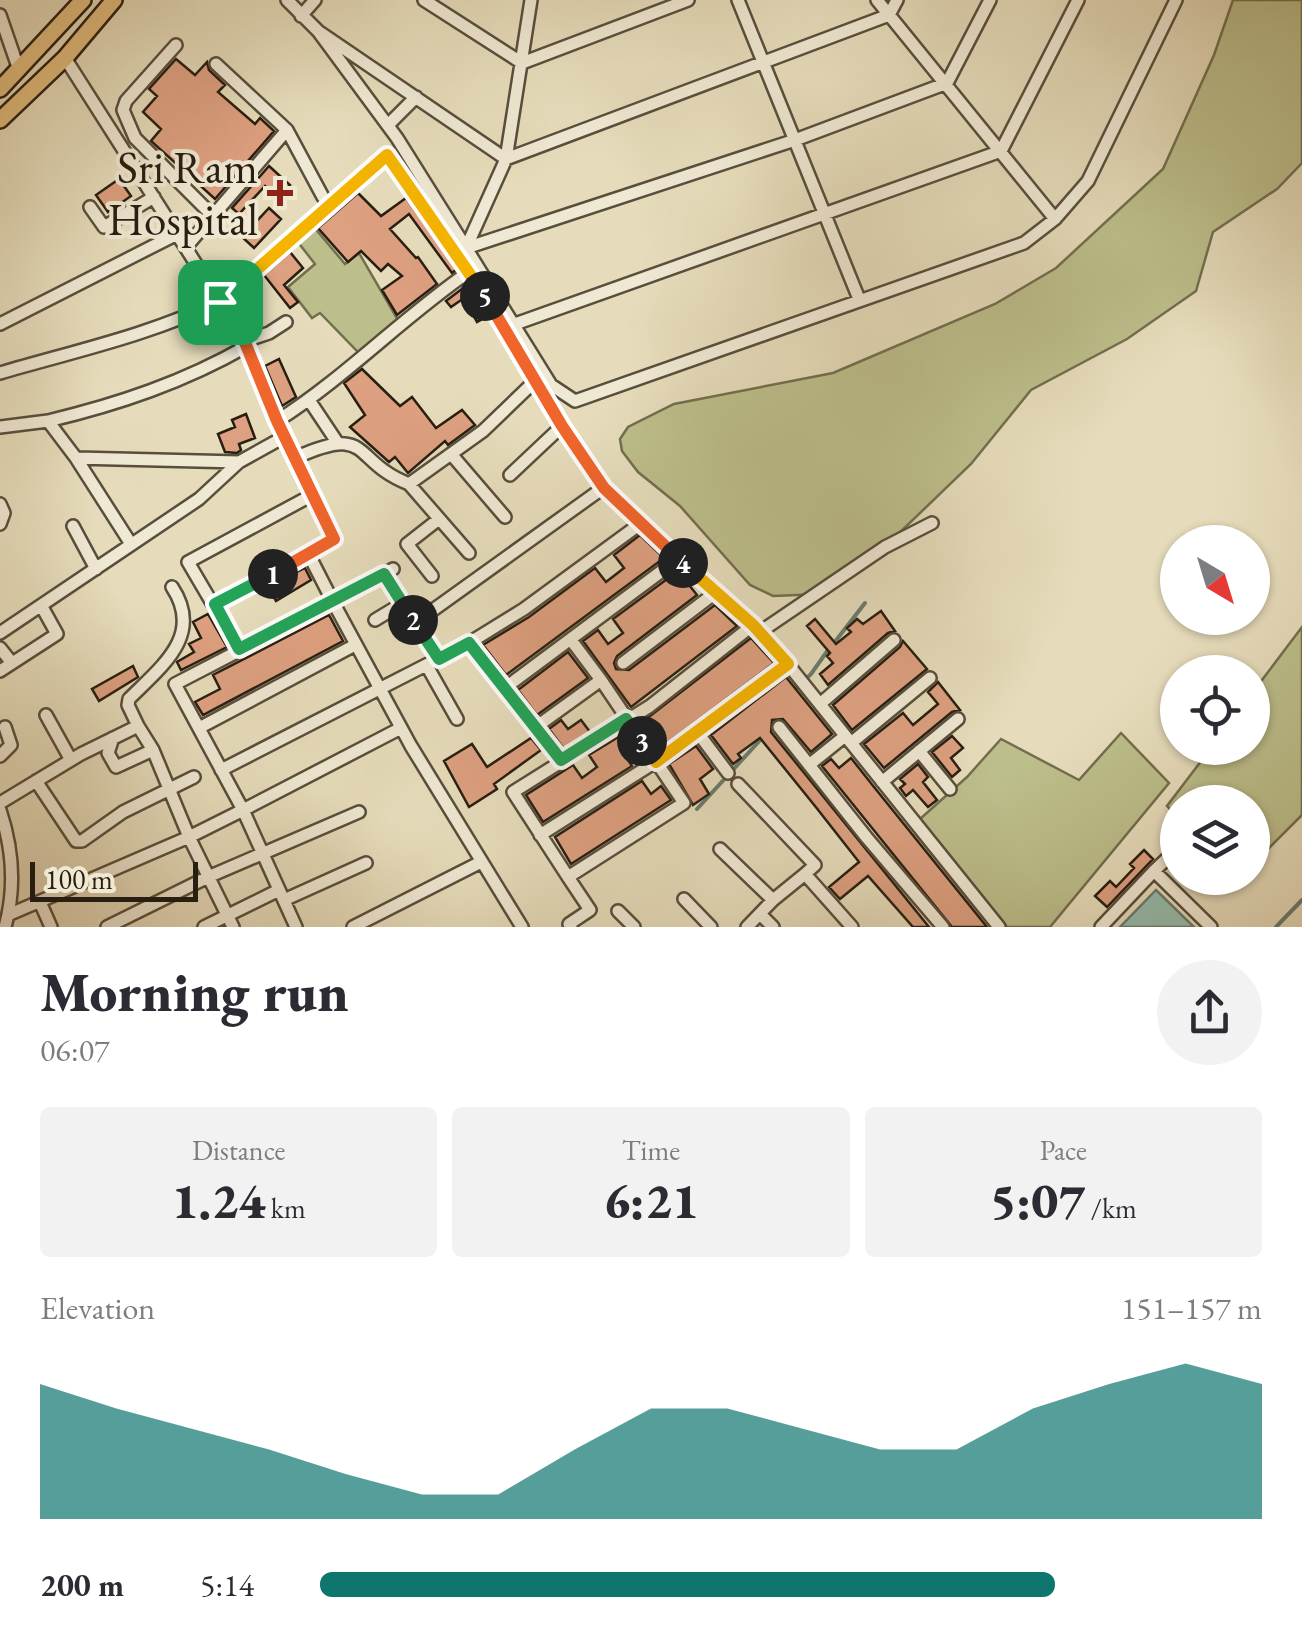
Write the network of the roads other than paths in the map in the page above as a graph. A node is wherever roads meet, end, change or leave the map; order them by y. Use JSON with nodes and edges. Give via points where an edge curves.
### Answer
{"nodes":[{"id":1,"x":83,"y":0,"type":"edge"},
{"id":2,"x":114,"y":0,"type":"edge"},
{"id":3,"x":287,"y":0,"type":"edge"},
{"id":4,"x":315,"y":0,"type":"edge"},
{"id":5,"x":424,"y":0,"type":"edge"},
{"id":6,"x":531,"y":0,"type":"edge"},
{"id":7,"x":688,"y":0,"type":"edge"},
{"id":8,"x":738,"y":0,"type":"edge"},
{"id":9,"x":877,"y":0,"type":"edge"},
{"id":10,"x":897,"y":0,"type":"edge"},
{"id":11,"x":990,"y":0,"type":"edge"},
{"id":12,"x":1078,"y":0,"type":"edge"},
{"id":13,"x":1176,"y":0,"type":"edge"},
{"id":14,"x":0,"y":15,"type":"edge"},
{"id":15,"x":890,"y":15,"type":"junction"},
{"id":16,"x":300,"y":16,"type":"junction"},
{"id":17,"x":318,"y":31,"type":"junction"},
{"id":18,"x":176,"y":46,"type":"dead end"},
{"id":19,"x":65,"y":58,"type":"junction"},
{"id":20,"x":216,"y":64,"type":"dead end"},
{"id":21,"x":522,"y":64,"type":"junction"},
{"id":22,"x":764,"y":64,"type":"junction"},
{"id":23,"x":19,"y":70,"type":"junction"},
{"id":24,"x":946,"y":83,"type":"junction"},
{"id":25,"x":0,"y":90,"type":"edge"},
{"id":26,"x":416,"y":98,"type":"junction"},
{"id":27,"x":0,"y":120,"type":"edge"},
{"id":28,"x":388,"y":126,"type":"junction"},
{"id":29,"x":288,"y":130,"type":"junction"},
{"id":30,"x":794,"y":140,"type":"junction"},
{"id":31,"x":1001,"y":151,"type":"junction"},
{"id":32,"x":506,"y":160,"type":"junction"},
{"id":33,"x":154,"y":196,"type":"junction"},
{"id":34,"x":323,"y":196,"type":"dead end"},
{"id":35,"x":90,"y":207,"type":"dead end"},
{"id":36,"x":825,"y":214,"type":"junction"},
{"id":37,"x":212,"y":216,"type":"junction"},
{"id":38,"x":1055,"y":219,"type":"junction"},
{"id":39,"x":178,"y":234,"type":"junction"},
{"id":40,"x":186,"y":247,"type":"junction"},
{"id":41,"x":466,"y":248,"type":"junction"},
{"id":42,"x":470,"y":270,"type":"junction"},
{"id":43,"x":859,"y":298,"type":"junction"},
{"id":44,"x":220,"y":302,"type":"junction"},
{"id":45,"x":286,"y":322,"type":"dead end"},
{"id":46,"x":0,"y":324,"type":"edge"},
{"id":47,"x":515,"y":324,"type":"junction"},
{"id":48,"x":246,"y":343,"type":"junction"},
{"id":49,"x":0,"y":373,"type":"edge"},
{"id":50,"x":536,"y":381,"type":"junction"},
{"id":51,"x":309,"y":400,"type":"junction"},
{"id":52,"x":48,"y":420,"type":"junction"},
{"id":53,"x":277,"y":421,"type":"junction"},
{"id":54,"x":562,"y":426,"type":"junction"},
{"id":55,"x":0,"y":427,"type":"edge"},
{"id":56,"x":284,"y":437,"type":"junction"},
{"id":57,"x":337,"y":442,"type":"junction"},
{"id":58,"x":451,"y":454,"type":"junction"},
{"id":59,"x":76,"y":458,"type":"junction"},
{"id":60,"x":295,"y":458,"type":"junction"},
{"id":61,"x":239,"y":462,"type":"junction"},
{"id":62,"x":510,"y":475,"type":"dead end"},
{"id":63,"x":409,"y":484,"type":"junction"},
{"id":64,"x":604,"y":488,"type":"junction"},
{"id":65,"x":314,"y":494,"type":"junction"},
{"id":66,"x":0,"y":504,"type":"edge"},
{"id":67,"x":505,"y":517,"type":"dead end"},
{"id":68,"x":439,"y":519,"type":"junction"},
{"id":69,"x":932,"y":523,"type":"dead end"},
{"id":70,"x":0,"y":524,"type":"edge"},
{"id":71,"x":640,"y":524,"type":"junction"},
{"id":72,"x":73,"y":526,"type":"dead end"},
{"id":73,"x":132,"y":544,"type":"junction"},
{"id":74,"x":469,"y":553,"type":"dead end"},
{"id":75,"x":309,"y":555,"type":"junction"},
{"id":76,"x":678,"y":558,"type":"junction"},
{"id":77,"x":96,"y":569,"type":"junction"},
{"id":78,"x":432,"y":576,"type":"dead end"},
{"id":79,"x":172,"y":587,"type":"dead end"},
{"id":80,"x":715,"y":593,"type":"junction"},
{"id":81,"x":333,"y":602,"type":"junction"},
{"id":82,"x":215,"y":604,"type":"junction"},
{"id":83,"x":403,"y":604,"type":"junction"},
{"id":84,"x":42,"y":607,"type":"junction"},
{"id":85,"x":375,"y":620,"type":"dead end"},
{"id":86,"x":415,"y":623,"type":"junction"},
{"id":87,"x":756,"y":628,"type":"junction"},
{"id":88,"x":0,"y":633,"type":"edge"},
{"id":89,"x":571,"y":640,"type":"junction"},
{"id":90,"x":894,"y":640,"type":"dead end"},
{"id":91,"x":469,"y":643,"type":"junction"},
{"id":92,"x":354,"y":644,"type":"junction"},
{"id":93,"x":0,"y":648,"type":"edge"},
{"id":94,"x":239,"y":649,"type":"junction"},
{"id":95,"x":433,"y":662,"type":"junction"},
{"id":96,"x":12,"y":663,"type":"junction"},
{"id":97,"x":624,"y":663,"type":"dead end"},
{"id":98,"x":788,"y":664,"type":"junction"},
{"id":99,"x":0,"y":670,"type":"edge"},
{"id":100,"x":930,"y":678,"type":"dead end"},
{"id":101,"x":601,"y":680,"type":"junction"},
{"id":102,"x":506,"y":687,"type":"junction"},
{"id":103,"x":379,"y":689,"type":"junction"},
{"id":104,"x":820,"y":704,"type":"junction"},
{"id":105,"x":46,"y":715,"type":"dead end"},
{"id":106,"x":457,"y":719,"type":"dead end"},
{"id":107,"x":626,"y":719,"type":"junction"},
{"id":108,"x":958,"y":719,"type":"dead end"},
{"id":109,"x":138,"y":726,"type":"junction"},
{"id":110,"x":5,"y":727,"type":"dead end"},
{"id":111,"x":536,"y":727,"type":"junction"},
{"id":112,"x":779,"y":727,"type":"dead end"},
{"id":113,"x":199,"y":728,"type":"junction"},
{"id":114,"x":401,"y":728,"type":"junction"},
{"id":115,"x":698,"y":733,"type":"junction"},
{"id":116,"x":113,"y":738,"type":"junction"},
{"id":117,"x":848,"y":740,"type":"junction"},
{"id":118,"x":153,"y":750,"type":"junction"},
{"id":119,"x":919,"y":751,"type":"junction"},
{"id":120,"x":0,"y":756,"type":"edge"},
{"id":121,"x":72,"y":760,"type":"junction"},
{"id":122,"x":561,"y":760,"type":"junction"},
{"id":123,"x":656,"y":762,"type":"junction"},
{"id":124,"x":809,"y":765,"type":"junction"},
{"id":125,"x":221,"y":770,"type":"junction"},
{"id":126,"x":728,"y":772,"type":"dead end"},
{"id":127,"x":194,"y":777,"type":"dead end"},
{"id":128,"x":36,"y":781,"type":"junction"},
{"id":129,"x":882,"y":782,"type":"junction"},
{"id":130,"x":738,"y":784,"type":"dead end"},
{"id":131,"x":950,"y":789,"type":"dead end"},
{"id":132,"x":170,"y":790,"type":"junction"},
{"id":133,"x":0,"y":803,"type":"edge"},
{"id":134,"x":0,"y":810,"type":"edge"},
{"id":135,"x":243,"y":810,"type":"junction"},
{"id":136,"x":359,"y":812,"type":"dead end"},
{"id":137,"x":540,"y":835,"type":"junction"},
{"id":138,"x":189,"y":837,"type":"junction"},
{"id":139,"x":720,"y":849,"type":"dead end"},
{"id":140,"x":263,"y":855,"type":"junction"},
{"id":141,"x":6,"y":858,"type":"edge"},
{"id":142,"x":480,"y":862,"type":"junction"},
{"id":143,"x":366,"y":864,"type":"dead end"},
{"id":144,"x":1160,"y":865,"type":"edge"},
{"id":145,"x":1154,"y":871,"type":"junction"},
{"id":146,"x":806,"y":874,"type":"junction"},
{"id":147,"x":568,"y":876,"type":"junction"},
{"id":148,"x":208,"y":877,"type":"junction"},
{"id":149,"x":6,"y":893,"type":"edge"},
{"id":150,"x":281,"y":895,"type":"junction"},
{"id":151,"x":684,"y":899,"type":"dead end"},
{"id":152,"x":773,"y":900,"type":"junction"},
{"id":153,"x":40,"y":902,"type":"junction"},
{"id":154,"x":618,"y":911,"type":"dead end"},
{"id":155,"x":760,"y":914,"type":"junction"},
{"id":156,"x":6,"y":921,"type":"edge"},
{"id":157,"x":230,"y":922,"type":"edge"},
{"id":158,"x":50,"y":927,"type":"edge"},
{"id":159,"x":106,"y":927,"type":"edge"},
{"id":160,"x":204,"y":927,"type":"edge"},
{"id":161,"x":296,"y":927,"type":"edge"},
{"id":162,"x":353,"y":927,"type":"edge"},
{"id":163,"x":522,"y":927,"type":"edge"},
{"id":164,"x":571,"y":927,"type":"edge"},
{"id":165,"x":634,"y":927,"type":"edge"},
{"id":166,"x":711,"y":927,"type":"edge"},
{"id":167,"x":747,"y":927,"type":"edge"},
{"id":168,"x":773,"y":927,"type":"edge"},
{"id":169,"x":852,"y":927,"type":"edge"},
{"id":170,"x":943,"y":927,"type":"edge"},
{"id":171,"x":999,"y":927,"type":"edge"},
{"id":172,"x":1101,"y":927,"type":"edge"},
{"id":173,"x":1211,"y":927,"type":"edge"}],
"edges":[{"from":1,"to":23,"type":"highway"},
{"from":2,"to":19,"type":"highway"},
{"from":3,"to":16,"type":"street"},
{"from":4,"to":16,"type":"street"},
{"from":5,"to":21,"type":"street"},
{"from":6,"to":21,"type":"street"},
{"from":7,"to":21,"type":"street"},
{"from":8,"to":22,"type":"street"},
{"from":9,"to":15,"type":"street"},
{"from":10,"to":15,"type":"street"},
{"from":11,"to":24,"type":"street"},
{"from":12,"to":31,"type":"street"},
{"from":13,"to":38,"type":"street","via":[[1088,181]]},
{"from":14,"to":23,"type":"street"},
{"from":15,"to":22,"type":"street"},
{"from":15,"to":24,"type":"street"},
{"from":16,"to":17,"type":"street"},
{"from":17,"to":26,"type":"street"},
{"from":17,"to":28,"type":"street"},
{"from":18,"to":37,"type":"street","via":[[123,110],[135,138]]},
{"from":19,"to":27,"type":"highway"},
{"from":19,"to":33,"type":"street"},
{"from":20,"to":29,"type":"street"},
{"from":21,"to":32,"type":"street"},
{"from":22,"to":30,"type":"street"},
{"from":22,"to":32,"type":"street"},
{"from":23,"to":25,"type":"highway"},
{"from":24,"to":30,"type":"street"},
{"from":24,"to":31,"type":"street"},
{"from":26,"to":28,"type":"street"},
{"from":26,"to":32,"type":"street"},
{"from":28,"to":41,"type":"street"},
{"from":29,"to":34,"type":"street"},
{"from":29,"to":37,"type":"street"},
{"from":30,"to":36,"type":"street"},
{"from":30,"to":41,"type":"street"},
{"from":31,"to":36,"type":"street"},
{"from":31,"to":38,"type":"street"},
{"from":32,"to":41,"type":"street"},
{"from":33,"to":35,"type":"street","via":[[104,227]]},
{"from":33,"to":39,"type":"street"},
{"from":36,"to":43,"type":"street"},
{"from":36,"to":47,"type":"street"},
{"from":37,"to":40,"type":"street"},
{"from":38,"to":43,"type":"street","via":[[1024,243]]},
{"from":39,"to":40,"type":"street"},
{"from":39,"to":46,"type":"street"},
{"from":40,"to":44,"type":"street"},
{"from":41,"to":47,"type":"street"},
{"from":42,"to":44,"type":"street","via":[[387,155]]},
{"from":42,"to":50,"type":"street"},
{"from":42,"to":51,"type":"street"},
{"from":43,"to":47,"type":"street","via":[[575,401],[551,385]]},
{"from":44,"to":48,"type":"street"},
{"from":44,"to":49,"type":"street","via":[[89,350]]},
{"from":45,"to":48,"type":"street"},
{"from":48,"to":52,"type":"street","via":[[207,370],[167,386]]},
{"from":48,"to":53,"type":"street"},
{"from":50,"to":54,"type":"street"},
{"from":50,"to":58,"type":"street"},
{"from":51,"to":53,"type":"street"},
{"from":51,"to":57,"type":"street"},
{"from":52,"to":55,"type":"street"},
{"from":52,"to":59,"type":"street"},
{"from":53,"to":56,"type":"street"},
{"from":54,"to":62,"type":"street"},
{"from":54,"to":64,"type":"street"},
{"from":56,"to":60,"type":"street"},
{"from":56,"to":61,"type":"street"},
{"from":57,"to":60,"type":"street"},
{"from":57,"to":63,"type":"street","via":[[364,450],[388,475]]},
{"from":58,"to":63,"type":"street"},
{"from":58,"to":67,"type":"street"},
{"from":59,"to":61,"type":"street"},
{"from":59,"to":73,"type":"street"},
{"from":60,"to":65,"type":"street"},
{"from":61,"to":73,"type":"street","via":[[199,499]]},
{"from":63,"to":68,"type":"street"},
{"from":64,"to":71,"type":"street"},
{"from":64,"to":86,"type":"street"},
{"from":65,"to":75,"type":"street","via":[[334,539]]},
{"from":65,"to":82,"type":"street","via":[[188,562]]},
{"from":66,"to":70,"type":"street"},
{"from":68,"to":74,"type":"street"},
{"from":68,"to":78,"type":"street","via":[[407,544]]},
{"from":69,"to":87,"type":"street"},
{"from":71,"to":76,"type":"street"},
{"from":71,"to":91,"type":"street"},
{"from":72,"to":77,"type":"street"},
{"from":73,"to":77,"type":"street"},
{"from":75,"to":81,"type":"street"},
{"from":75,"to":82,"type":"street"},
{"from":76,"to":80,"type":"street"},
{"from":76,"to":89,"type":"street"},
{"from":77,"to":84,"type":"street"},
{"from":79,"to":109,"type":"street","via":[[184,605],[183,632],[129,700]]},
{"from":80,"to":87,"type":"street"},
{"from":80,"to":97,"type":"street"},
{"from":81,"to":83,"type":"street","via":[[389,571]]},
{"from":81,"to":92,"type":"street"},
{"from":81,"to":94,"type":"street"},
{"from":82,"to":94,"type":"street"},
{"from":83,"to":85,"type":"street"},
{"from":83,"to":86,"type":"street"},
{"from":84,"to":88,"type":"street"},
{"from":84,"to":96,"type":"street","via":[[57,634]]},
{"from":86,"to":95,"type":"street"},
{"from":87,"to":98,"type":"street"},
{"from":87,"to":107,"type":"street"},
{"from":89,"to":101,"type":"street"},
{"from":89,"to":102,"type":"street"},
{"from":90,"to":104,"type":"street"},
{"from":91,"to":95,"type":"street"},
{"from":91,"to":102,"type":"street"},
{"from":92,"to":103,"type":"street"},
{"from":92,"to":113,"type":"street"},
{"from":93,"to":96,"type":"street"},
{"from":94,"to":113,"type":"street","via":[[175,684]]},
{"from":95,"to":103,"type":"street"},
{"from":95,"to":106,"type":"street"},
{"from":96,"to":99,"type":"street"},
{"from":98,"to":104,"type":"street"},
{"from":98,"to":115,"type":"street"},
{"from":100,"to":117,"type":"street"},
{"from":101,"to":107,"type":"street"},
{"from":101,"to":111,"type":"street"},
{"from":102,"to":111,"type":"street"},
{"from":103,"to":114,"type":"street"},
{"from":103,"to":125,"type":"street"},
{"from":104,"to":117,"type":"street"},
{"from":105,"to":121,"type":"street"},
{"from":107,"to":122,"type":"street"},
{"from":107,"to":123,"type":"street"},
{"from":108,"to":119,"type":"street"},
{"from":109,"to":116,"type":"street"},
{"from":109,"to":118,"type":"street"},
{"from":110,"to":120,"type":"street","via":[[11,745]]},
{"from":111,"to":122,"type":"street"},
{"from":112,"to":124,"type":"street"},
{"from":113,"to":125,"type":"street"},
{"from":114,"to":135,"type":"street"},
{"from":114,"to":142,"type":"street"},
{"from":115,"to":123,"type":"street"},
{"from":115,"to":126,"type":"street"},
{"from":116,"to":118,"type":"street","via":[[108,753],[116,767]]},
{"from":116,"to":121,"type":"street"},
{"from":117,"to":124,"type":"street"},
{"from":117,"to":129,"type":"street"},
{"from":118,"to":132,"type":"street"},
{"from":119,"to":129,"type":"street"},
{"from":119,"to":131,"type":"street"},
{"from":121,"to":128,"type":"street"},
{"from":122,"to":137,"type":"street","via":[[513,792]]},
{"from":123,"to":137,"type":"street"},
{"from":123,"to":147,"type":"street","via":[[684,802]]},
{"from":124,"to":170,"type":"street"},
{"from":125,"to":135,"type":"street"},
{"from":127,"to":132,"type":"street"},
{"from":128,"to":132,"type":"street","via":[[76,841]]},
{"from":128,"to":133,"type":"street"},
{"from":129,"to":171,"type":"street"},
{"from":130,"to":146,"type":"street","via":[[815,865]]},
{"from":132,"to":138,"type":"street"},
{"from":134,"to":141,"type":"street"},
{"from":135,"to":138,"type":"street"},
{"from":135,"to":140,"type":"street"},
{"from":136,"to":140,"type":"street"},
{"from":137,"to":147,"type":"street"},
{"from":138,"to":148,"type":"street"},
{"from":138,"to":153,"type":"street"},
{"from":139,"to":152,"type":"street"},
{"from":140,"to":148,"type":"street"},
{"from":140,"to":150,"type":"street"},
{"from":141,"to":149,"type":"street"},
{"from":142,"to":162,"type":"street"},
{"from":142,"to":163,"type":"street"},
{"from":143,"to":150,"type":"street"},
{"from":144,"to":145,"type":"street"},
{"from":145,"to":172,"type":"street"},
{"from":145,"to":173,"type":"street"},
{"from":146,"to":152,"type":"street"},
{"from":146,"to":169,"type":"street"},
{"from":147,"to":164,"type":"street","via":[[590,910]]},
{"from":148,"to":157,"type":"street"},
{"from":148,"to":159,"type":"street"},
{"from":149,"to":156,"type":"street"},
{"from":150,"to":157,"type":"street"},
{"from":150,"to":161,"type":"street"},
{"from":151,"to":166,"type":"street"},
{"from":152,"to":155,"type":"street"},
{"from":153,"to":156,"type":"street"},
{"from":153,"to":158,"type":"street"},
{"from":154,"to":165,"type":"street"},
{"from":155,"to":167,"type":"street"},
{"from":155,"to":168,"type":"street"},
{"from":157,"to":160,"type":"street"}]}
